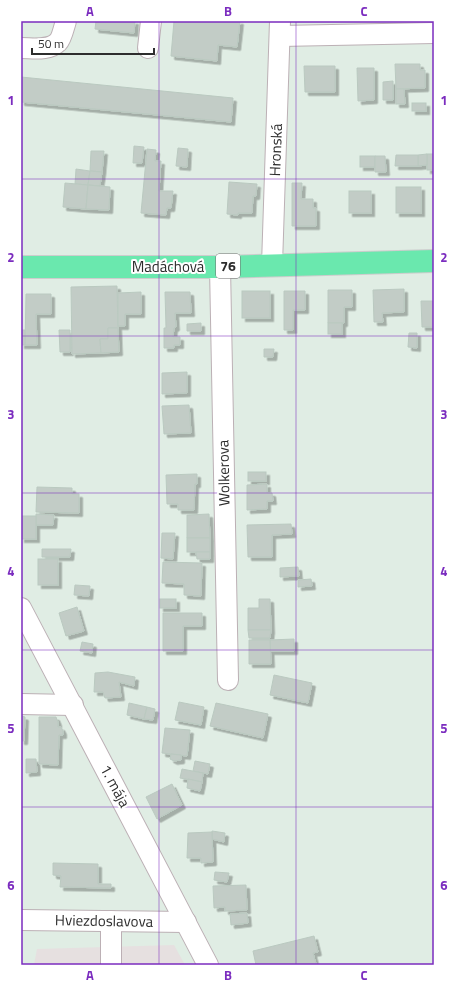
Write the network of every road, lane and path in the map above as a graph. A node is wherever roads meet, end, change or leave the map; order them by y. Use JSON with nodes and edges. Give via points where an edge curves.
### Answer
{"nodes":[{"id":1,"x":66,"y":21,"type":"edge"},
{"id":2,"x":150,"y":21,"type":"edge"},
{"id":3,"x":280,"y":28,"type":"edge"},
{"id":4,"x":434,"y":33,"type":"edge"},
{"id":5,"x":21,"y":48,"type":"edge"},
{"id":6,"x":148,"y":48,"type":"dead end"},
{"id":7,"x":434,"y":261,"type":"edge"},
{"id":8,"x":272,"y":265,"type":"junction"},
{"id":9,"x":21,"y":267,"type":"edge"},
{"id":10,"x":220,"y":267,"type":"junction"},
{"id":11,"x":21,"y":608,"type":"edge"},
{"id":12,"x":228,"y":680,"type":"dead end"},
{"id":13,"x":21,"y":704,"type":"edge"},
{"id":14,"x":73,"y":705,"type":"junction"},
{"id":15,"x":21,"y":920,"type":"edge"},
{"id":16,"x":111,"y":921,"type":"junction"},
{"id":17,"x":186,"y":922,"type":"junction"},
{"id":18,"x":111,"y":965,"type":"edge"},
{"id":19,"x":208,"y":965,"type":"edge"}],
"edges":[{"from":1,"to":5,"type":"street","via":[[59,41],[53,46]]},
{"from":2,"to":6,"type":"street"},
{"from":3,"to":4,"type":"street","name":"Hronská"},
{"from":3,"to":8,"type":"street","name":"Hronská"},
{"from":7,"to":8,"type":"main road","name":"Madáchová","number":"76"},
{"from":8,"to":10,"type":"main road","name":"Madáchová","number":"76"},
{"from":9,"to":10,"type":"main road","name":"Madáchová","number":"76"},
{"from":10,"to":12,"type":"street","name":"Wolkerova"},
{"from":11,"to":14,"type":"street","name":"1. mája"},
{"from":13,"to":14,"type":"street"},
{"from":14,"to":17,"type":"street","name":"1. mája"},
{"from":15,"to":16,"type":"street","name":"Hviezdoslavova"},
{"from":16,"to":17,"type":"street","name":"Hviezdoslavova"},
{"from":16,"to":18,"type":"street"},
{"from":17,"to":19,"type":"street","name":"1. mája"}]}
